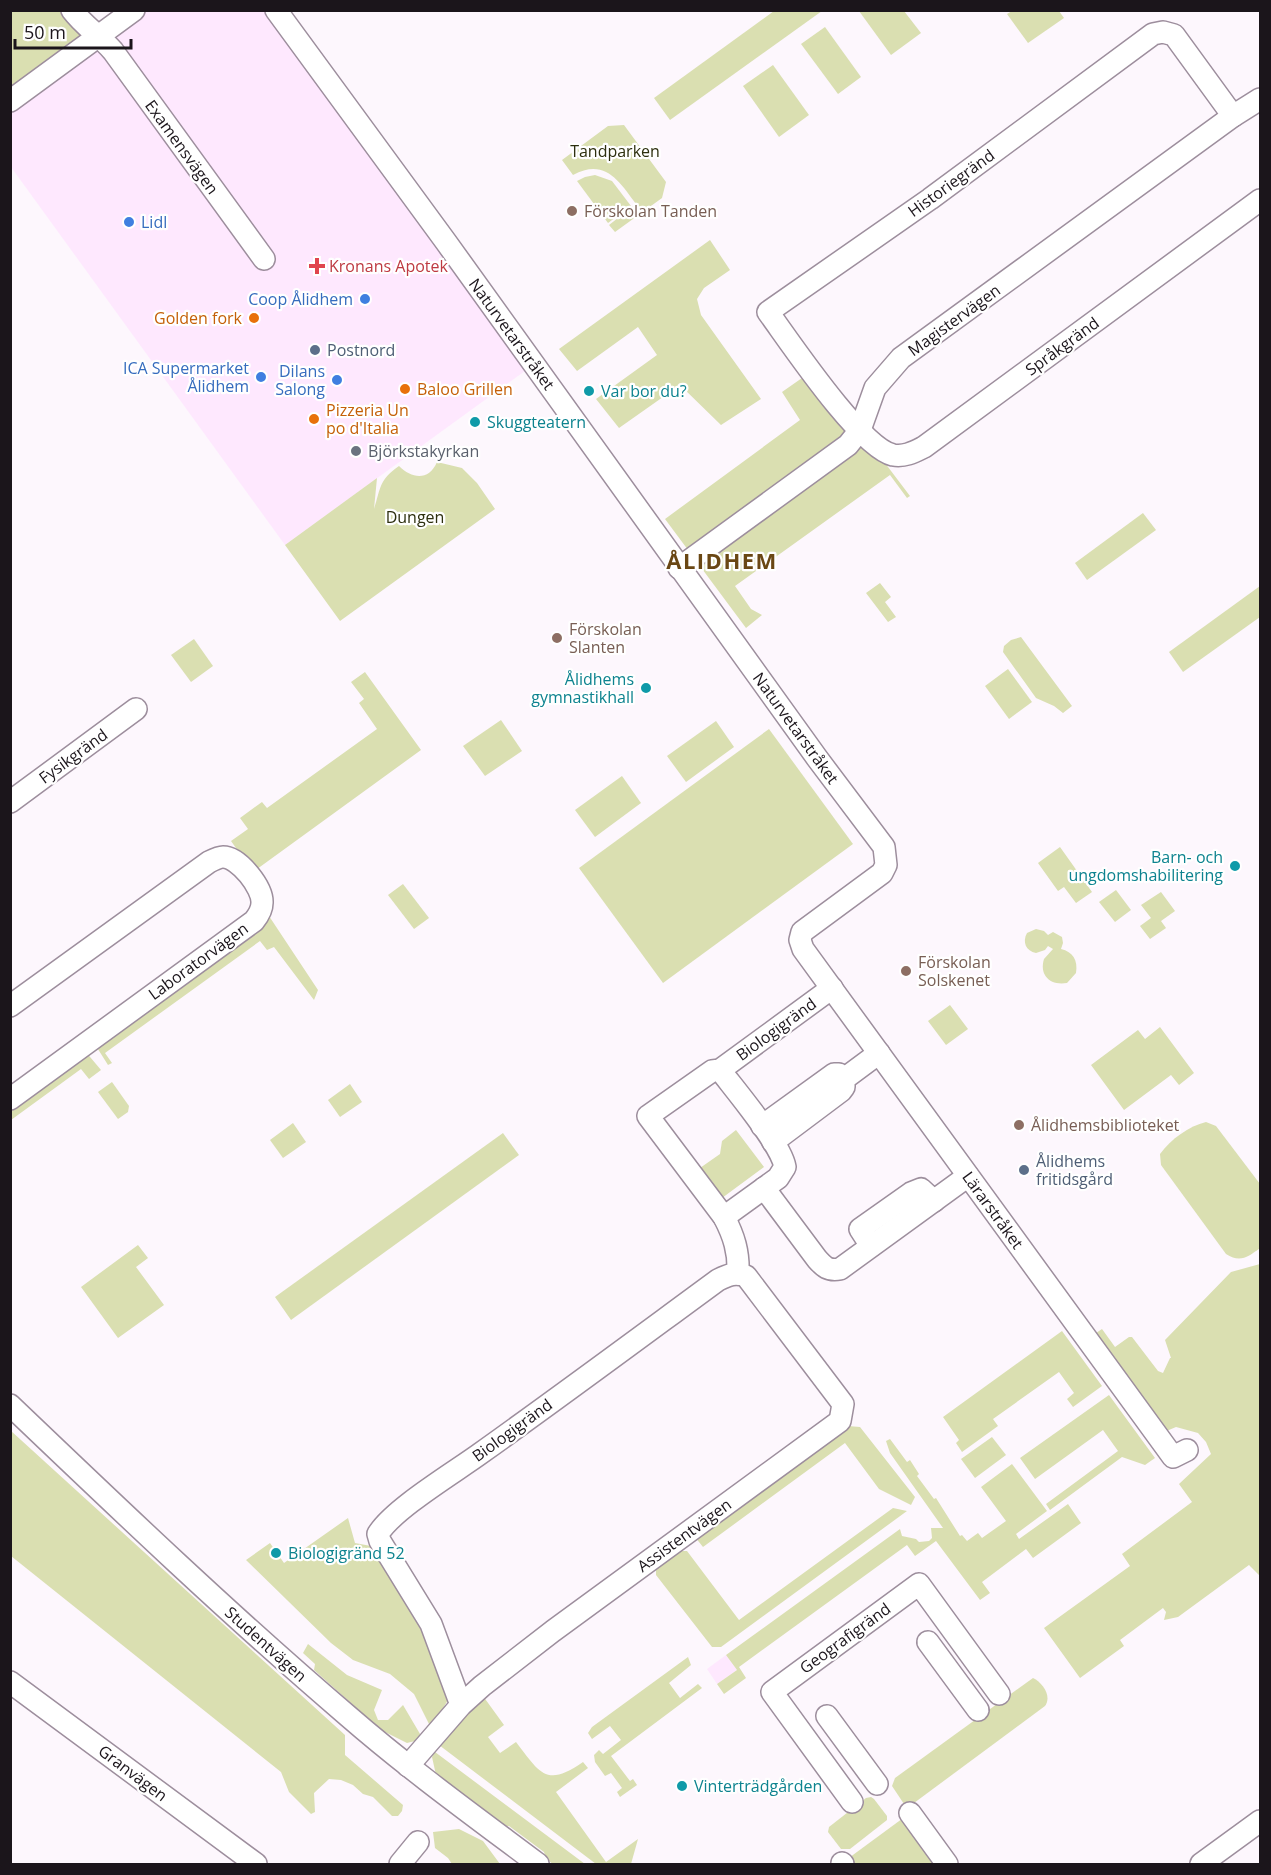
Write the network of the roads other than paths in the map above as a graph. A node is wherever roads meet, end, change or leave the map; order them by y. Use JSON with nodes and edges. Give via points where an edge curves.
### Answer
{"nodes":[{"id":1,"x":72,"y":10,"type":"edge"},
{"id":2,"x":90,"y":10,"type":"edge"},
{"id":3,"x":134,"y":10,"type":"edge"},
{"id":4,"x":276,"y":10,"type":"edge"},
{"id":5,"x":99,"y":35,"type":"junction"},
{"id":6,"x":1260,"y":99,"type":"edge"},
{"id":7,"x":10,"y":101,"type":"edge"},
{"id":8,"x":1233,"y":116,"type":"junction"},
{"id":9,"x":1260,"y":200,"type":"edge"},
{"id":10,"x":264,"y":259,"type":"dead end"},
{"id":11,"x":860,"y":430,"type":"junction"},
{"id":12,"x":680,"y":568,"type":"junction"},
{"id":13,"x":136,"y":709,"type":"dead end"},
{"id":14,"x":10,"y":802,"type":"edge"},
{"id":15,"x":803,"y":949,"type":"joint"},
{"id":16,"x":832,"y":988,"type":"junction"},
{"id":17,"x":10,"y":1006,"type":"edge"},
{"id":18,"x":879,"y":1053,"type":"junction"},
{"id":19,"x":720,"y":1070,"type":"junction"},
{"id":20,"x":10,"y":1099,"type":"edge"},
{"id":21,"x":768,"y":1134,"type":"junction"},
{"id":22,"x":969,"y":1176,"type":"junction"},
{"id":23,"x":764,"y":1188,"type":"junction"},
{"id":24,"x":724,"y":1217,"type":"junction"},
{"id":25,"x":738,"y":1274,"type":"junction"},
{"id":26,"x":10,"y":1404,"type":"edge"},
{"id":27,"x":1187,"y":1450,"type":"dead end"},
{"id":28,"x":928,"y":1642,"type":"dead end"},
{"id":29,"x":10,"y":1682,"type":"edge"},
{"id":30,"x":999,"y":1694,"type":"dead end"},
{"id":31,"x":461,"y":1706,"type":"junction"},
{"id":32,"x":978,"y":1710,"type":"dead end"},
{"id":33,"x":827,"y":1716,"type":"dead end"},
{"id":34,"x":408,"y":1766,"type":"junction"},
{"id":35,"x":877,"y":1784,"type":"dead end"},
{"id":36,"x":852,"y":1802,"type":"dead end"},
{"id":37,"x":910,"y":1813,"type":"dead end"},
{"id":38,"x":1260,"y":1821,"type":"edge"},
{"id":39,"x":418,"y":1842,"type":"dead end"},
{"id":40,"x":256,"y":1864,"type":"edge"},
{"id":41,"x":400,"y":1864,"type":"edge"},
{"id":42,"x":538,"y":1864,"type":"edge"},
{"id":43,"x":947,"y":1864,"type":"edge"},
{"id":44,"x":1201,"y":1864,"type":"edge"}],
"edges":[{"from":1,"to":5,"type":"street","name":"Examensvägen"},
{"from":2,"to":5,"type":"street","name":"Examensvägen"},
{"from":3,"to":5,"type":"street"},
{"from":4,"to":12,"type":"street","name":"Naturvetarstråket"},
{"from":5,"to":7,"type":"street"},
{"from":5,"to":10,"type":"street","name":"Examensvägen"},
{"from":6,"to":8,"type":"street","name":"Magistervägen"},
{"from":8,"to":11,"type":"street","name":"Magistervägen","via":[[901,358],[875,388]]},
{"from":8,"to":11,"type":"street","name":"Historiegränd","via":[[1174,35],[1153,34],[768,312]]},
{"from":9,"to":11,"type":"street","name":"Språkgränd","via":[[924,447],[895,455],[885,452]]},
{"from":11,"to":12,"type":"street","name":"Magistervägen","via":[[838,454]]},
{"from":12,"to":15,"type":"street","name":"Naturvetarstråket","via":[[884,847],[886,865],[882,873],[802,932]]},
{"from":13,"to":14,"type":"street","name":"Fysikgränd"},
{"from":15,"to":16,"type":"street","name":"Lärarstråket"},
{"from":16,"to":18,"type":"street","name":"Lärarstråket"},
{"from":16,"to":19,"type":"street","name":"Biologigränd"},
{"from":17,"to":20,"type":"street","name":"Laboratorvägen","via":[[209,862],[222,857],[240,864],[260,892],[260,913],[254,921]]},
{"from":18,"to":21,"type":"street","via":[[844,1079],[841,1091]]},
{"from":18,"to":22,"type":"street","name":"Lärarstråket"},
{"from":19,"to":21,"type":"street","name":"Biologigränd"},
{"from":19,"to":24,"type":"street","name":"Biologigränd","via":[[712,1071],[648,1116]]},
{"from":21,"to":23,"type":"street","name":"Biologigränd","via":[[785,1167]]},
{"from":22,"to":23,"type":"street","via":[[840,1269],[832,1270],[825,1268]]},
{"from":22,"to":27,"type":"street","name":"Lärarstråket","via":[[1173,1457]]},
{"from":23,"to":24,"type":"street","name":"Biologigränd"},
{"from":24,"to":25,"type":"street","name":"Biologigränd","via":[[734,1235]]},
{"from":25,"to":31,"type":"street","name":"Biologigränd","via":[[718,1280],[382,1526],[380,1541],[431,1624]]},
{"from":25,"to":31,"type":"street","name":"Assistentvägen","via":[[752,1283],[843,1404],[840,1421],[553,1631]]},
{"from":26,"to":34,"type":"street","name":"Studentvägen","via":[[177,1564]]},
{"from":28,"to":32,"type":"street"},
{"from":29,"to":40,"type":"street","name":"Granvägen"},
{"from":30,"to":36,"type":"street","name":"Geografigränd","via":[[919,1584],[772,1692]]},
{"from":31,"to":34,"type":"street","name":"Assistentvägen"},
{"from":33,"to":35,"type":"street"},
{"from":34,"to":42,"type":"street","name":"Studentvägen"},
{"from":37,"to":43,"type":"street"},
{"from":38,"to":44,"type":"street"},
{"from":39,"to":41,"type":"street"}]}
